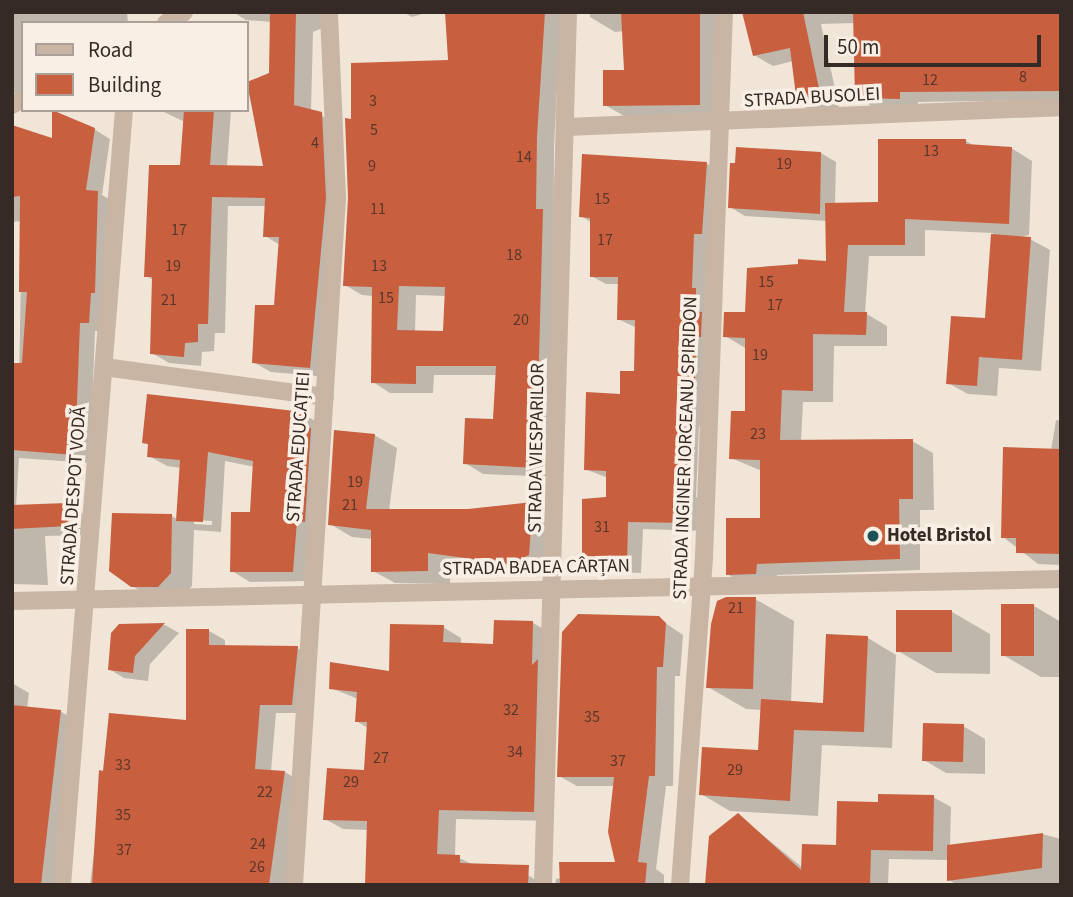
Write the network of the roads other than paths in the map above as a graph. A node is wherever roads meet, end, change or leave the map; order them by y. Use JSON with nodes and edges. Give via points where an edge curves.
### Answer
{"nodes":[{"id":1,"x":184,"y":12,"type":"edge"},
{"id":2,"x":329,"y":12,"type":"edge"},
{"id":3,"x":568,"y":12,"type":"edge"},
{"id":4,"x":724,"y":12,"type":"edge"},
{"id":5,"x":168,"y":21,"type":"edge"},
{"id":6,"x":1061,"y":107,"type":"edge"},
{"id":7,"x":124,"y":112,"type":"edge"},
{"id":8,"x":719,"y":124,"type":"junction"},
{"id":9,"x":566,"y":127,"type":"junction"},
{"id":10,"x":104,"y":366,"type":"junction"},
{"id":11,"x":324,"y":397,"type":"junction"},
{"id":12,"x":1061,"y":579,"type":"edge"},
{"id":13,"x":703,"y":584,"type":"junction"},
{"id":14,"x":554,"y":588,"type":"junction"},
{"id":15,"x":309,"y":595,"type":"junction"},
{"id":16,"x":87,"y":599,"type":"junction"},
{"id":17,"x":12,"y":601,"type":"edge"},
{"id":18,"x":62,"y":885,"type":"edge"},
{"id":19,"x":294,"y":885,"type":"edge"},
{"id":20,"x":543,"y":885,"type":"edge"},
{"id":21,"x":680,"y":885,"type":"edge"}],
"edges":[{"from":1,"to":5,"type":"street"},
{"from":2,"to":11,"type":"street","name":"STRADA EDUCAȚIEI","via":[[338,148]]},
{"from":3,"to":9,"type":"street","name":"STRADA VIESPARILOR"},
{"from":4,"to":8,"type":"street","name":"STRADA INGINER IORCEANU SPIRIDON"},
{"from":6,"to":8,"type":"street","name":"STRADA BUSOLEI"},
{"from":7,"to":10,"type":"street","name":"STRADA DESPOT VODĂ"},
{"from":8,"to":9,"type":"street","name":"STRADA BUSOLEI"},
{"from":8,"to":13,"type":"street","name":"STRADA INGINER IORCEANU SPIRIDON"},
{"from":9,"to":14,"type":"street","name":"STRADA VIESPARILOR"},
{"from":10,"to":11,"type":"street"},
{"from":10,"to":16,"type":"street","name":"STRADA DESPOT VODĂ"},
{"from":11,"to":15,"type":"street","name":"STRADA EDUCAȚIEI"},
{"from":12,"to":13,"type":"street","name":"STRADA BADEA CÂRȚAN"},
{"from":13,"to":14,"type":"street","name":"STRADA BADEA CÂRȚAN"},
{"from":13,"to":21,"type":"street","name":"STRADA INGINER IORCEANU SPIRIDON"},
{"from":14,"to":15,"type":"street","name":"STRADA BADEA CÂRȚAN"},
{"from":14,"to":20,"type":"street","name":"STRADA VIESPARILOR"},
{"from":15,"to":16,"type":"street","name":"STRADA BADEA CÂRȚAN"},
{"from":15,"to":19,"type":"street","name":"STRADA EDUCAȚIEI"},
{"from":16,"to":17,"type":"street","name":"STRADA BADEA CÂRȚAN"},
{"from":16,"to":18,"type":"street","name":"STRADA DESPOT VODĂ"}]}
